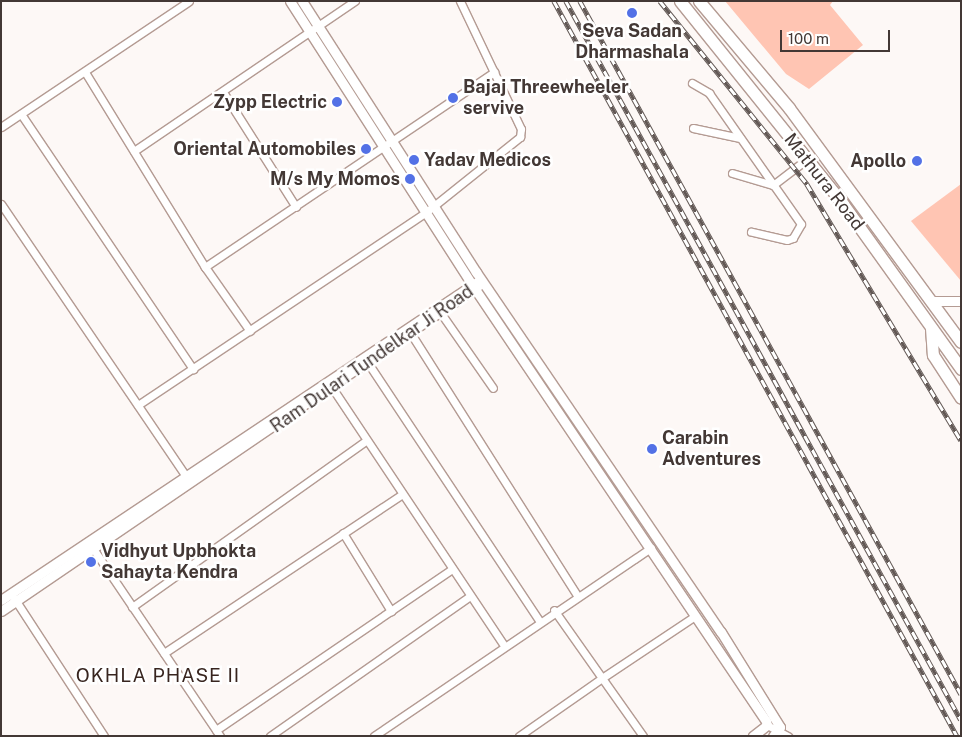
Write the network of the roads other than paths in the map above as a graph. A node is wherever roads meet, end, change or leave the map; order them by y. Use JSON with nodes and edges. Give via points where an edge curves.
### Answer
{"nodes":[{"id":1,"x":189,"y":1,"type":"edge"},
{"id":2,"x":290,"y":1,"type":"edge"},
{"id":3,"x":302,"y":1,"type":"edge"},
{"id":4,"x":355,"y":1,"type":"edge"},
{"id":5,"x":460,"y":1,"type":"edge"},
{"id":6,"x":680,"y":1,"type":"edge"},
{"id":7,"x":699,"y":1,"type":"edge"},
{"id":8,"x":319,"y":26,"type":"junction"},
{"id":9,"x":310,"y":33,"type":"junction"},
{"id":10,"x":85,"y":72,"type":"junction"},
{"id":11,"x":494,"y":72,"type":"junction"},
{"id":12,"x":692,"y":83,"type":"dead end"},
{"id":13,"x":223,"y":92,"type":"junction"},
{"id":14,"x":21,"y":114,"type":"junction"},
{"id":15,"x":1,"y":127,"type":"edge"},
{"id":16,"x":693,"y":128,"type":"dead end"},
{"id":17,"x":740,"y":138,"type":"junction"},
{"id":18,"x":393,"y":143,"type":"junction"},
{"id":19,"x":384,"y":149,"type":"junction"},
{"id":20,"x":134,"y":151,"type":"junction"},
{"id":21,"x":807,"y":160,"type":"junction"},
{"id":22,"x":732,"y":173,"type":"dead end"},
{"id":23,"x":774,"y":185,"type":"junction"},
{"id":24,"x":1,"y":204,"type":"edge"},
{"id":25,"x":296,"y":207,"type":"junction"},
{"id":26,"x":433,"y":207,"type":"junction"},
{"id":27,"x":425,"y":213,"type":"junction"},
{"id":28,"x":751,"y":232,"type":"dead end"},
{"id":29,"x":205,"y":267,"type":"junction"},
{"id":30,"x":482,"y":281,"type":"junction"},
{"id":31,"x":473,"y":286,"type":"junction"},
{"id":32,"x":931,"y":301,"type":"junction"},
{"id":33,"x":961,"y":301,"type":"edge"},
{"id":34,"x":438,"y":310,"type":"junction"},
{"id":35,"x":931,"y":328,"type":"junction"},
{"id":36,"x":409,"y":330,"type":"junction"},
{"id":37,"x":250,"y":331,"type":"junction"},
{"id":38,"x":961,"y":342,"type":"edge"},
{"id":39,"x":368,"y":364,"type":"junction"},
{"id":40,"x":193,"y":369,"type":"junction"},
{"id":41,"x":961,"y":369,"type":"edge"},
{"id":42,"x":330,"y":384,"type":"junction"},
{"id":43,"x":493,"y":388,"type":"dead end"},
{"id":44,"x":961,"y":398,"type":"edge"},
{"id":45,"x":138,"y":405,"type":"junction"},
{"id":46,"x":367,"y":440,"type":"junction"},
{"id":47,"x":188,"y":480,"type":"junction"},
{"id":48,"x":402,"y":494,"type":"junction"},
{"id":49,"x":343,"y":534,"type":"junction"},
{"id":50,"x":89,"y":542,"type":"junction"},
{"id":51,"x":651,"y":548,"type":"junction"},
{"id":52,"x":95,"y":550,"type":"junction"},
{"id":53,"x":452,"y":569,"type":"junction"},
{"id":54,"x":577,"y":595,"type":"junction"},
{"id":55,"x":470,"y":596,"type":"junction"},
{"id":56,"x":14,"y":598,"type":"junction"},
{"id":57,"x":1,"y":600,"type":"edge"},
{"id":58,"x":132,"y":607,"type":"junction"},
{"id":59,"x":554,"y":610,"type":"junction"},
{"id":60,"x":1,"y":611,"type":"edge"},
{"id":61,"x":391,"y":611,"type":"junction"},
{"id":62,"x":695,"y":616,"type":"junction"},
{"id":63,"x":540,"y":620,"type":"junction"},
{"id":64,"x":503,"y":644,"type":"junction"},
{"id":65,"x":164,"y":653,"type":"junction"},
{"id":66,"x":602,"y":678,"type":"junction"},
{"id":67,"x":767,"y":725,"type":"junction"},
{"id":68,"x":218,"y":733,"type":"edge"},
{"id":69,"x":777,"y":733,"type":"edge"},
{"id":70,"x":104,"y":736,"type":"edge"},
{"id":71,"x":270,"y":736,"type":"edge"},
{"id":72,"x":374,"y":736,"type":"edge"},
{"id":73,"x":519,"y":736,"type":"edge"},
{"id":74,"x":643,"y":736,"type":"edge"},
{"id":75,"x":754,"y":736,"type":"edge"},
{"id":76,"x":788,"y":736,"type":"edge"}],
"edges":[{"from":1,"to":10,"type":"street"},
{"from":2,"to":9,"type":"street"},
{"from":3,"to":8,"type":"street"},
{"from":4,"to":8,"type":"street"},
{"from":5,"to":11,"type":"street"},
{"from":6,"to":21,"type":"highway","name":"Mathura Road"},
{"from":7,"to":32,"type":"highway","name":"Mathura Road","via":[[789,108]]},
{"from":8,"to":9,"type":"street"},
{"from":8,"to":18,"type":"street"},
{"from":9,"to":13,"type":"street"},
{"from":9,"to":19,"type":"street"},
{"from":10,"to":14,"type":"street"},
{"from":10,"to":20,"type":"street"},
{"from":11,"to":18,"type":"street"},
{"from":11,"to":26,"type":"street","via":[[521,129],[520,137]]},
{"from":12,"to":17,"type":"street","via":[[709,94]]},
{"from":13,"to":20,"type":"street"},
{"from":13,"to":25,"type":"street"},
{"from":14,"to":15,"type":"street"},
{"from":14,"to":40,"type":"street"},
{"from":16,"to":17,"type":"street"},
{"from":17,"to":23,"type":"street"},
{"from":18,"to":19,"type":"street"},
{"from":18,"to":26,"type":"street"},
{"from":19,"to":25,"type":"street"},
{"from":19,"to":27,"type":"street"},
{"from":20,"to":29,"type":"street"},
{"from":21,"to":23,"type":"street"},
{"from":21,"to":35,"type":"highway","name":"Mathura Road"},
{"from":22,"to":23,"type":"street"},
{"from":23,"to":28,"type":"street","via":[[801,224],[793,238],[787,240]]},
{"from":24,"to":45,"type":"street"},
{"from":25,"to":29,"type":"street"},
{"from":26,"to":27,"type":"street"},
{"from":26,"to":30,"type":"street"},
{"from":27,"to":31,"type":"street"},
{"from":27,"to":37,"type":"street"},
{"from":29,"to":37,"type":"street"},
{"from":30,"to":31,"type":"street","name":"Ram Dulari Tundelkar Ji Road"},
{"from":30,"to":69,"type":"street","via":[[665,548],[776,720]]},
{"from":31,"to":34,"type":"street","name":"Ram Dulari Tundelkar Ji Road"},
{"from":31,"to":51,"type":"street"},
{"from":32,"to":33,"type":"street"},
{"from":32,"to":38,"type":"highway","name":"Mathura Road"},
{"from":34,"to":36,"type":"street","name":"Ram Dulari Tundelkar Ji Road"},
{"from":34,"to":43,"type":"street"},
{"from":35,"to":41,"type":"highway","name":"Mathura Road"},
{"from":35,"to":44,"type":"highway","via":[[933,354]]},
{"from":36,"to":39,"type":"street","name":"Ram Dulari Tundelkar Ji Road"},
{"from":36,"to":42,"type":"street","name":"Ram Dulari Tundelkar Ji Road"},
{"from":36,"to":54,"type":"street"},
{"from":37,"to":40,"type":"street"},
{"from":39,"to":42,"type":"street","name":"Ram Dulari Tundelkar Ji Road"},
{"from":39,"to":63,"type":"street"},
{"from":40,"to":45,"type":"street"},
{"from":42,"to":46,"type":"street"},
{"from":42,"to":47,"type":"street","name":"Ram Dulari Tundelkar Ji Road"},
{"from":45,"to":47,"type":"street"},
{"from":46,"to":48,"type":"street"},
{"from":46,"to":58,"type":"street"},
{"from":47,"to":50,"type":"street","name":"Ram Dulari Tundelkar Ji Road"},
{"from":47,"to":52,"type":"street","name":"Ram Dulari Tundelkar Ji Road"},
{"from":48,"to":49,"type":"street"},
{"from":48,"to":53,"type":"street"},
{"from":49,"to":61,"type":"street"},
{"from":49,"to":65,"type":"street"},
{"from":50,"to":52,"type":"street"},
{"from":50,"to":56,"type":"street","name":"Ram Dulari Tundelkar Ji Road"},
{"from":51,"to":54,"type":"street"},
{"from":51,"to":62,"type":"street"},
{"from":52,"to":56,"type":"street","name":"Ram Dulari Tundelkar Ji Road"},
{"from":52,"to":58,"type":"street"},
{"from":53,"to":55,"type":"street"},
{"from":53,"to":61,"type":"street"},
{"from":54,"to":59,"type":"street"},
{"from":55,"to":64,"type":"street"},
{"from":55,"to":71,"type":"street"},
{"from":56,"to":57,"type":"street","name":"Ram Dulari Tundelkar Ji Road"},
{"from":56,"to":60,"type":"street","name":"Ram Dulari Tundelkar Ji Road"},
{"from":56,"to":70,"type":"street"},
{"from":58,"to":65,"type":"street"},
{"from":59,"to":63,"type":"street"},
{"from":59,"to":66,"type":"street"},
{"from":61,"to":68,"type":"street"},
{"from":62,"to":66,"type":"street"},
{"from":62,"to":67,"type":"street"},
{"from":63,"to":64,"type":"street"},
{"from":64,"to":72,"type":"street"},
{"from":65,"to":68,"type":"street"},
{"from":66,"to":73,"type":"street"},
{"from":66,"to":74,"type":"street"},
{"from":67,"to":69,"type":"street"},
{"from":67,"to":75,"type":"street"},
{"from":69,"to":76,"type":"street"}]}
